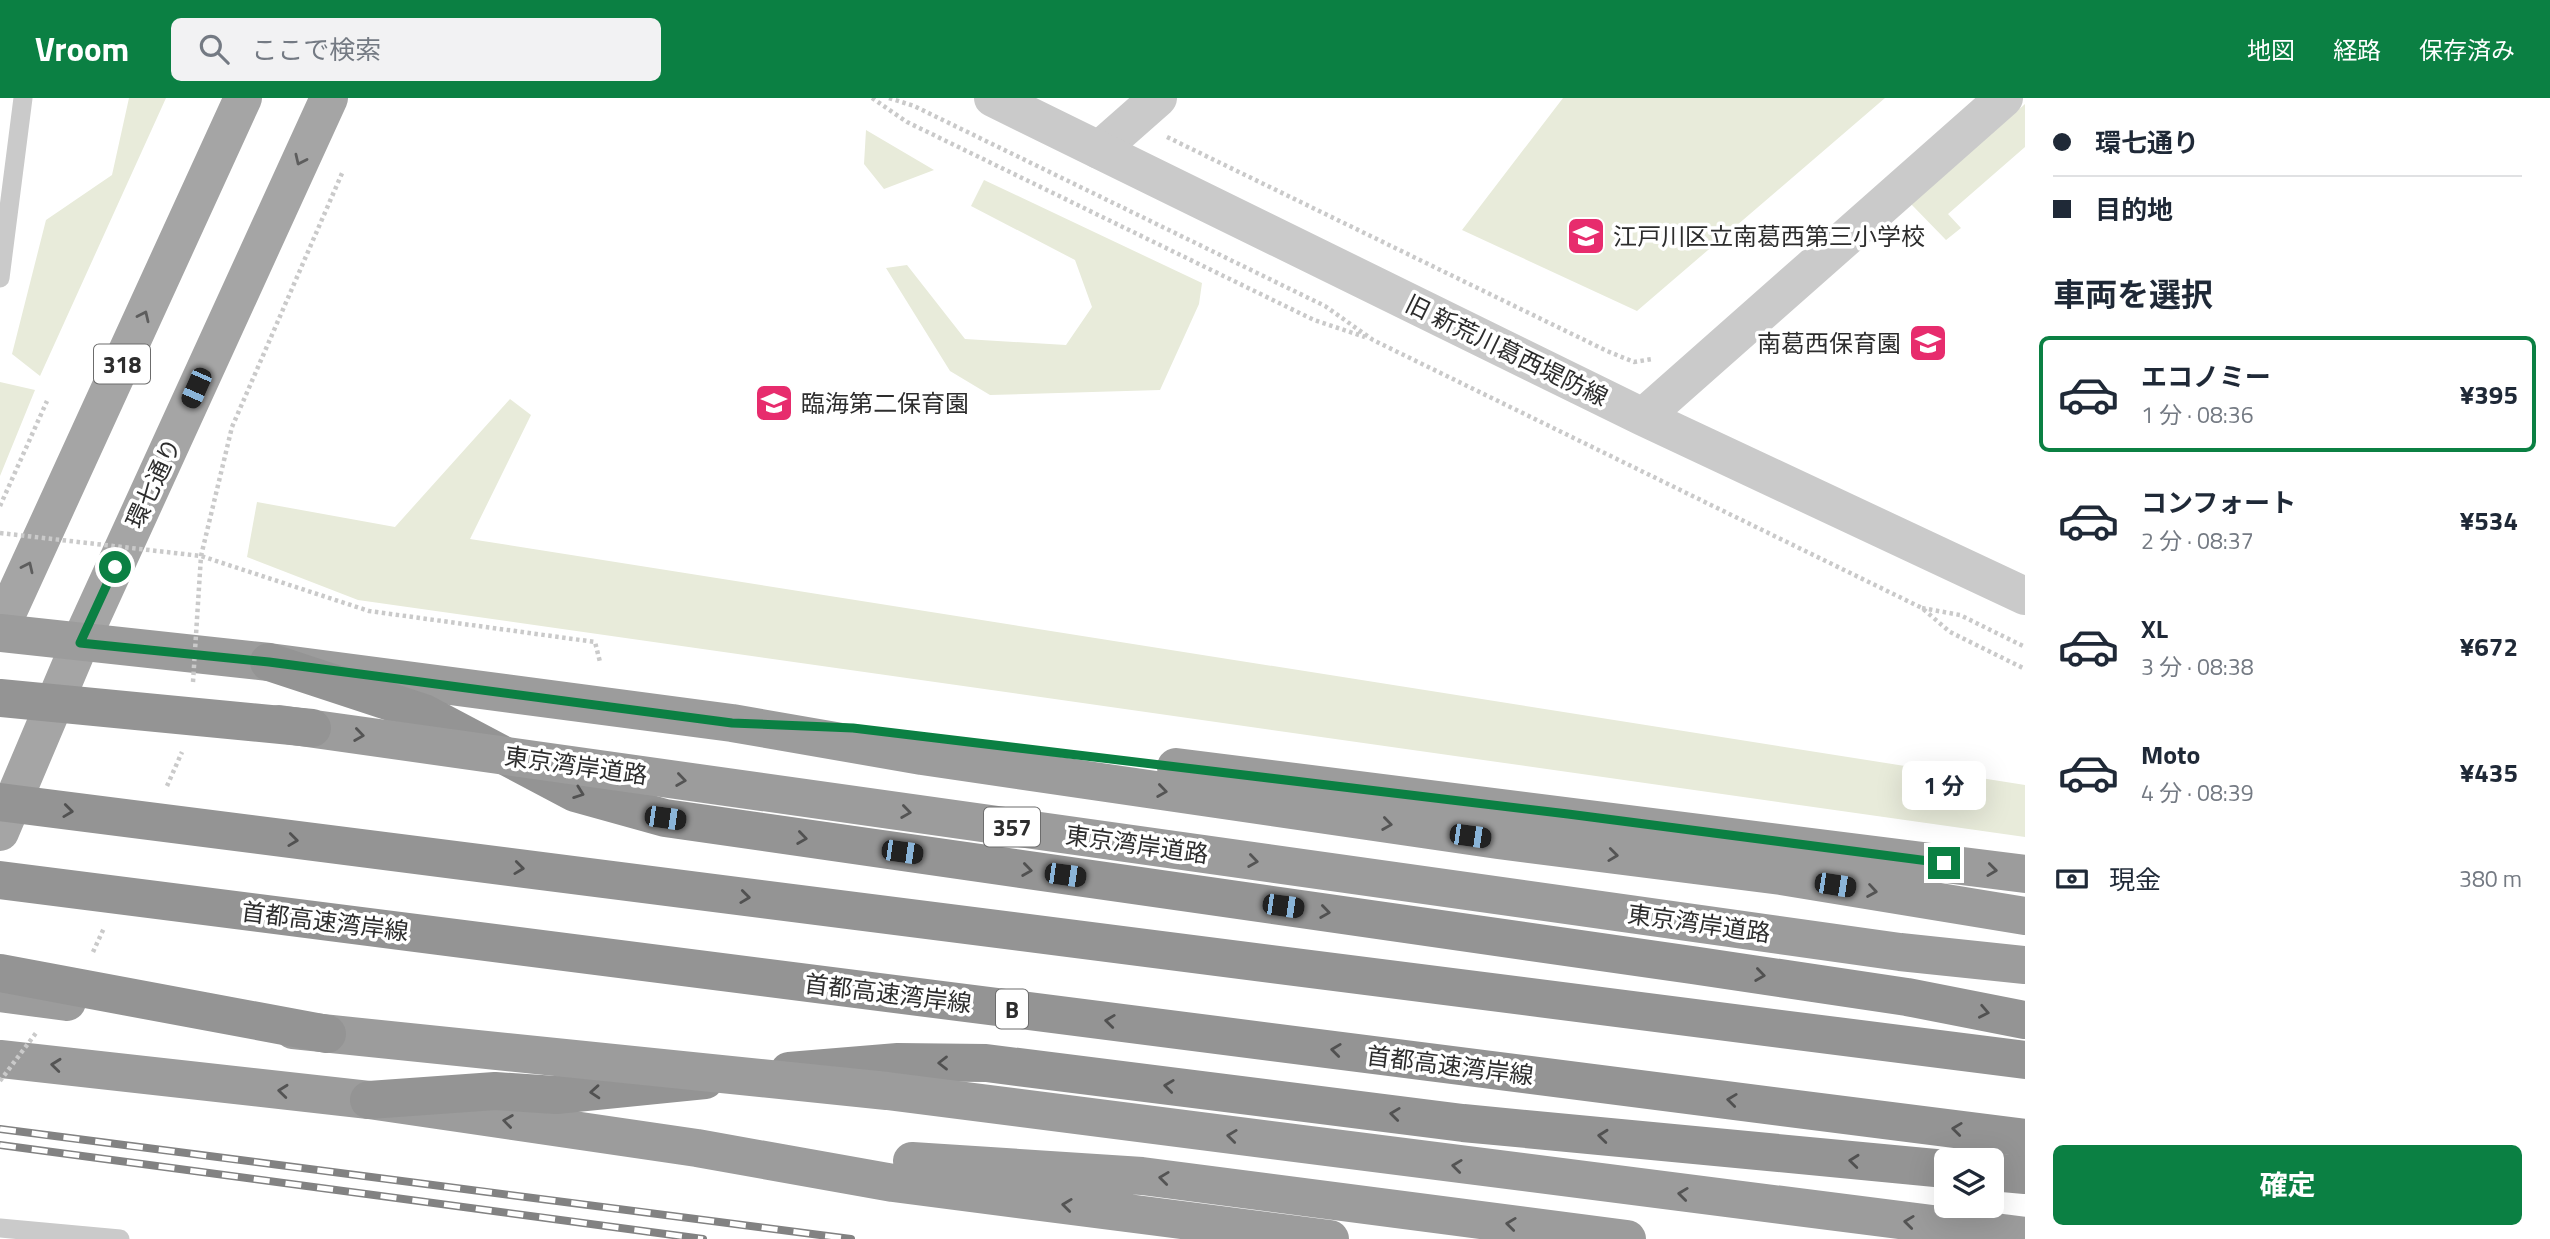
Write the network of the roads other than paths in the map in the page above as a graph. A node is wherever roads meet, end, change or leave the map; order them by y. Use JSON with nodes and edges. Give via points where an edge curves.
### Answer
{"nodes":[{"id":1,"x":23,"y":98,"type":"edge"},
{"id":2,"x":243,"y":98,"type":"edge"},
{"id":3,"x":329,"y":98,"type":"edge"},
{"id":4,"x":993,"y":98,"type":"edge"},
{"id":5,"x":1158,"y":98,"type":"edge"},
{"id":6,"x":2004,"y":98,"type":"edge"},
{"id":7,"x":1099,"y":150,"type":"junction"},
{"id":8,"x":0,"y":278,"type":"edge"},
{"id":9,"x":1643,"y":416,"type":"junction"},
{"id":10,"x":2025,"y":596,"type":"edge"},
{"id":11,"x":0,"y":631,"type":"edge"},
{"id":12,"x":80,"y":643,"type":"junction"},
{"id":13,"x":269,"y":662,"type":"junction"},
{"id":14,"x":0,"y":685,"type":"edge"},
{"id":15,"x":0,"y":698,"type":"edge"},
{"id":16,"x":732,"y":723,"type":"junction"},
{"id":17,"x":312,"y":728,"type":"junction"},
{"id":18,"x":0,"y":802,"type":"edge"},
{"id":19,"x":0,"y":832,"type":"edge"},
{"id":20,"x":2025,"y":874,"type":"edge"},
{"id":21,"x":0,"y":880,"type":"edge"},
{"id":22,"x":2025,"y":916,"type":"edge"},
{"id":23,"x":2025,"y":965,"type":"edge"},
{"id":24,"x":0,"y":973,"type":"edge"},
{"id":25,"x":0,"y":993,"type":"edge"},
{"id":26,"x":2025,"y":1020,"type":"edge"},
{"id":27,"x":327,"y":1034,"type":"junction"},
{"id":28,"x":0,"y":1059,"type":"edge"},
{"id":29,"x":2025,"y":1060,"type":"edge"},
{"id":30,"x":369,"y":1100,"type":"junction"},
{"id":31,"x":2025,"y":1138,"type":"edge"},
{"id":32,"x":697,"y":1148,"type":"junction"},
{"id":33,"x":1934,"y":1168,"type":"edge"},
{"id":34,"x":2004,"y":1173,"type":"edge"},
{"id":35,"x":2025,"y":1175,"type":"edge"},
{"id":36,"x":0,"y":1228,"type":"edge"},
{"id":37,"x":2025,"y":1236,"type":"edge"},
{"id":38,"x":120,"y":1239,"type":"edge"},
{"id":39,"x":1329,"y":1239,"type":"edge"},
{"id":40,"x":1627,"y":1239,"type":"edge"}],
"edges":[{"from":1,"to":8,"type":"lane"},
{"from":11,"to":2,"type":"main road","number":"318","one_way":true},
{"from":3,"to":12,"type":"main road","name":"環七通り","one_way":true},
{"from":4,"to":7,"type":"street","name":"旧 新荒川葛西堤防線"},
{"from":5,"to":7,"type":"street"},
{"from":6,"to":9,"type":"street"},
{"from":7,"to":9,"type":"street","name":"旧 新荒川葛西堤防線"},
{"from":9,"to":10,"type":"street","name":"旧 新荒川葛西堤防線"},
{"from":11,"to":12,"type":"highway"},
{"from":12,"to":13,"type":"highway"},
{"from":12,"to":19,"type":"main road","name":"環七通り"},
{"from":13,"to":16,"type":"highway"},
{"from":13,"to":26,"type":"highway","one_way":true,"via":[[424,713],[575,793],[665,818],[1692,965]]},
{"from":14,"to":17,"type":"highway","name":"東京湾岸道路","number":"357","bridge":true},
{"from":15,"to":17,"type":"highway","bridge":true},
{"from":16,"to":20,"type":"highway","one_way":true,"via":[[853,728]]},
{"from":16,"to":22,"type":"highway","one_way":true,"via":[[950,760],[1781,876]]},
{"from":17,"to":23,"type":"highway","name":"東京湾岸道路","number":"357","one_way":true,"bridge":true,"via":[[1900,952]]},
{"from":18,"to":29,"type":"highway","one_way":true,"bridge":true},
{"from":31,"to":21,"type":"highway","name":"首都高速湾岸線","number":"B","one_way":true,"bridge":true},
{"from":24,"to":27,"type":"highway","bridge":true},
{"from":25,"to":27,"type":"highway","bridge":true},
{"from":37,"to":27,"type":"highway","one_way":true,"bridge":true,"via":[[887,1091]]},
{"from":30,"to":28,"type":"highway","one_way":true},
{"from":32,"to":30,"type":"highway","one_way":true},
{"from":33,"to":30,"type":"highway","one_way":true,"via":[[1463,1123],[986,1063],[898,1062],[570,1094],[495,1091]]},
{"from":39,"to":32,"type":"highway","one_way":true,"via":[[893,1183]]},
{"from":40,"to":32,"type":"highway","one_way":true,"via":[[1142,1175]]},
{"from":34,"to":35,"type":"highway"},
{"from":36,"to":38,"type":"lane"}]}
